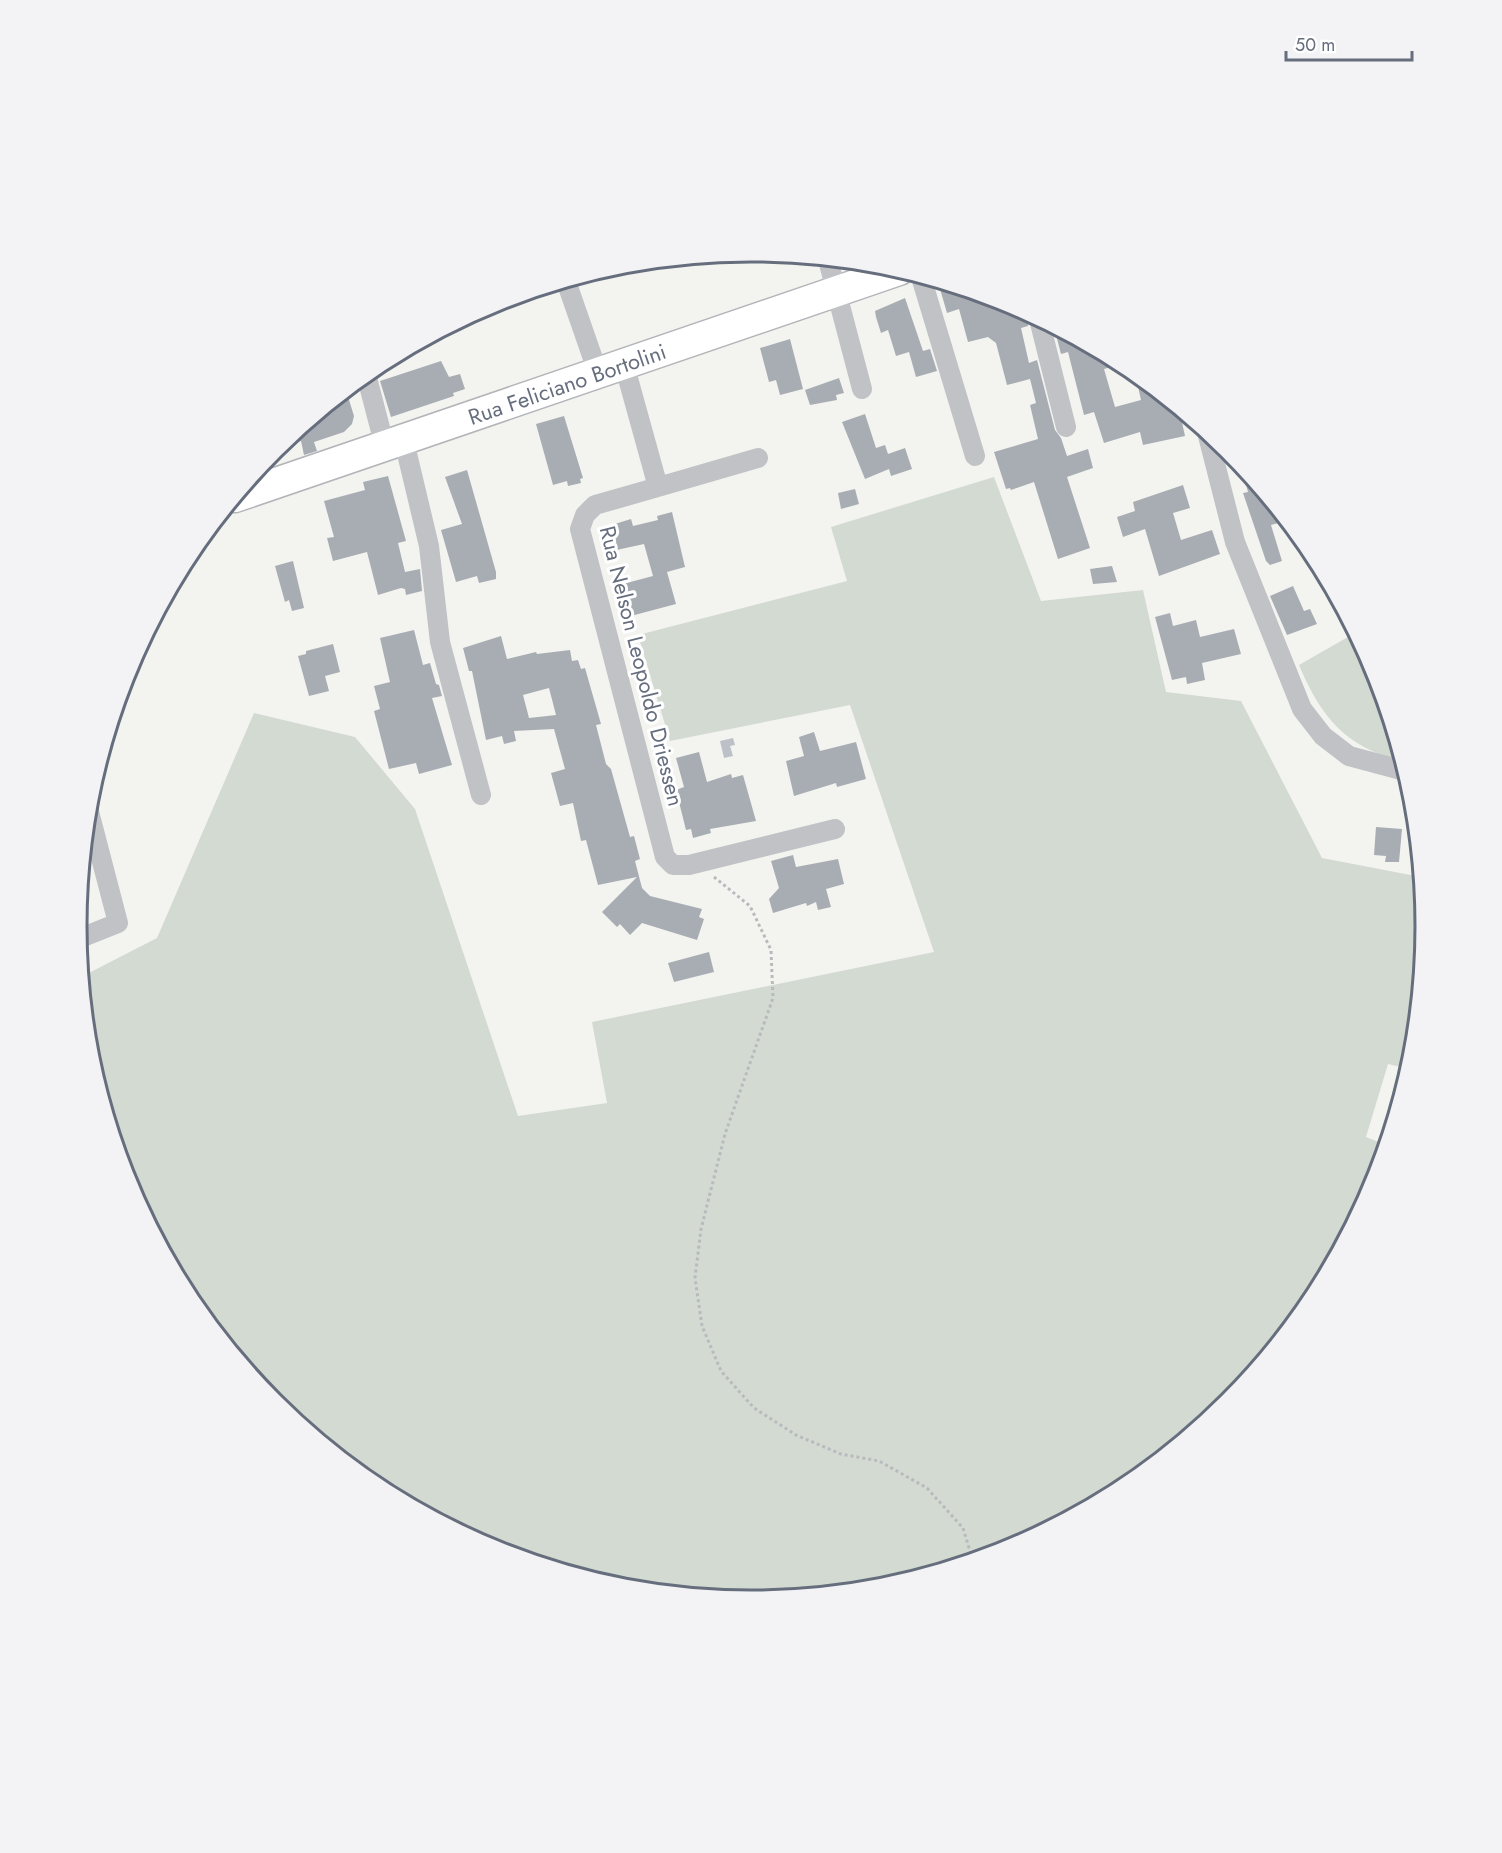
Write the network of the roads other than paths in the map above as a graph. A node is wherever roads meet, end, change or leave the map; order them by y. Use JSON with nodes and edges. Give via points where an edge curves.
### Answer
{"nodes":[{"id":1,"x":830,"y":267,"type":"edge"},
{"id":2,"x":883,"y":275,"type":"edge"},
{"id":3,"x":924,"y":285,"type":"edge"},
{"id":4,"x":570,"y":288,"type":"edge"},
{"id":5,"x":836,"y":291,"type":"junction"},
{"id":6,"x":1042,"y":329,"type":"edge"},
{"id":7,"x":611,"y":369,"type":"junction"},
{"id":8,"x":370,"y":383,"type":"edge"},
{"id":9,"x":862,"y":389,"type":"dead end"},
{"id":10,"x":1065,"y":427,"type":"dead end"},
{"id":11,"x":395,"y":444,"type":"junction"},
{"id":12,"x":1211,"y":448,"type":"edge"},
{"id":13,"x":975,"y":456,"type":"dead end"},
{"id":14,"x":758,"y":458,"type":"dead end"},
{"id":15,"x":658,"y":487,"type":"junction"},
{"id":16,"x":249,"y":492,"type":"edge"},
{"id":17,"x":1395,"y":768,"type":"edge"},
{"id":18,"x":481,"y":795,"type":"dead end"},
{"id":19,"x":835,"y":829,"type":"dead end"},
{"id":20,"x":94,"y":832,"type":"edge"},
{"id":21,"x":87,"y":935,"type":"edge"}],
"edges":[{"from":1,"to":5,"type":"street"},
{"from":2,"to":5,"type":"main road","name":"Rua Feliciano Bortolini"},
{"from":3,"to":13,"type":"street"},
{"from":4,"to":7,"type":"street"},
{"from":5,"to":7,"type":"main road","name":"Rua Feliciano Bortolini"},
{"from":5,"to":9,"type":"street"},
{"from":6,"to":10,"type":"street"},
{"from":7,"to":11,"type":"main road","name":"Rua Feliciano Bortolini"},
{"from":7,"to":15,"type":"street"},
{"from":8,"to":11,"type":"street"},
{"from":11,"to":16,"type":"main road","name":"Rua Feliciano Bortolini"},
{"from":11,"to":18,"type":"street","via":[[429,546],[440,642]]},
{"from":12,"to":17,"type":"street","via":[[1235,542],[1302,709],[1323,736],[1349,756]]},
{"from":14,"to":15,"type":"street","name":"Rua Nelson Leopoldo Driessen"},
{"from":15,"to":19,"type":"street","name":"Rua Nelson Leopoldo Driessen","via":[[595,505],[585,515],[579,530],[665,857],[673,865],[689,865]]},
{"from":20,"to":21,"type":"street","via":[[118,923]]}]}
